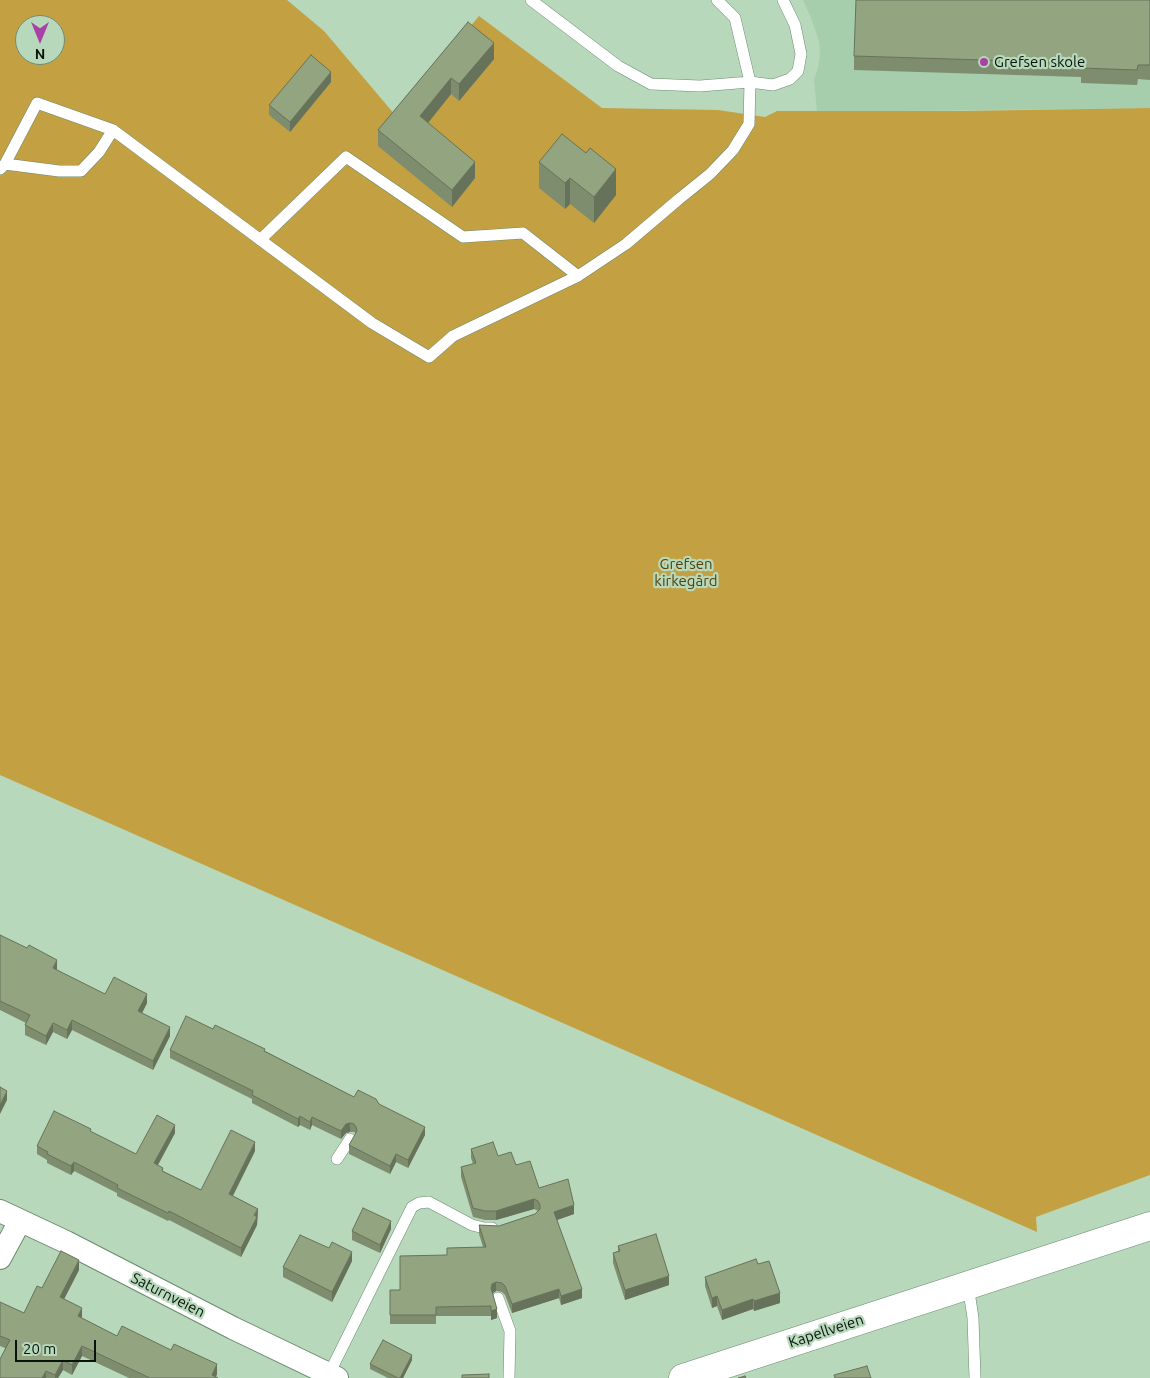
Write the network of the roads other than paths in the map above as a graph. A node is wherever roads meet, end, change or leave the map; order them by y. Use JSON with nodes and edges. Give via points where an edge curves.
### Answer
{"nodes":[{"id":1,"x":531,"y":0,"type":"edge"},
{"id":2,"x":717,"y":0,"type":"edge"},
{"id":3,"x":783,"y":0,"type":"edge"},
{"id":4,"x":750,"y":82,"type":"junction"},
{"id":5,"x":113,"y":130,"type":"junction"},
{"id":6,"x":2,"y":166,"type":"edge"},
{"id":7,"x":260,"y":240,"type":"junction"},
{"id":8,"x":578,"y":276,"type":"junction"},
{"id":9,"x":350,"y":1139,"type":"edge"},
{"id":10,"x":337,"y":1159,"type":"dead end"},
{"id":11,"x":6,"y":1209,"type":"edge"},
{"id":12,"x":506,"y":1225,"type":"edge"},
{"id":13,"x":1150,"y":1226,"type":"edge"},
{"id":14,"x":0,"y":1258,"type":"edge"},
{"id":15,"x":968,"y":1285,"type":"junction"},
{"id":16,"x":498,"y":1298,"type":"dead end"},
{"id":17,"x":333,"y":1376,"type":"edge"},
{"id":18,"x":509,"y":1378,"type":"edge"},
{"id":19,"x":683,"y":1378,"type":"edge"},
{"id":20,"x":975,"y":1378,"type":"edge"}],
"edges":[{"from":1,"to":4,"type":"lane","via":[[618,66],[651,84],[700,86]]},
{"from":2,"to":4,"type":"lane","via":[[735,18]]},
{"from":3,"to":4,"type":"lane","via":[[795,25],[801,54],[798,71],[790,79],[772,85]]},
{"from":4,"to":8,"type":"lane","via":[[749,124],[733,150],[710,174],[626,244]]},
{"from":5,"to":6,"type":"lane","via":[[81,171]]},
{"from":5,"to":6,"type":"lane","via":[[37,103]]},
{"from":5,"to":7,"type":"lane"},
{"from":7,"to":8,"type":"lane","via":[[372,323],[429,357],[453,336]]},
{"from":7,"to":8,"type":"lane","via":[[346,156],[463,236],[523,233]]},
{"from":9,"to":10,"type":"lane"},
{"from":11,"to":14,"type":"street"},
{"from":11,"to":17,"type":"street","name":"Saturnveien","via":[[233,1328]]},
{"from":12,"to":17,"type":"lane","via":[[484,1228],[472,1225],[429,1202],[412,1207]]},
{"from":13,"to":15,"type":"street","name":"Kapellveien"},
{"from":15,"to":19,"type":"street","name":"Kapellveien"},
{"from":15,"to":20,"type":"lane","via":[[973,1318]]},
{"from":16,"to":18,"type":"lane","via":[[510,1331]]}]}
